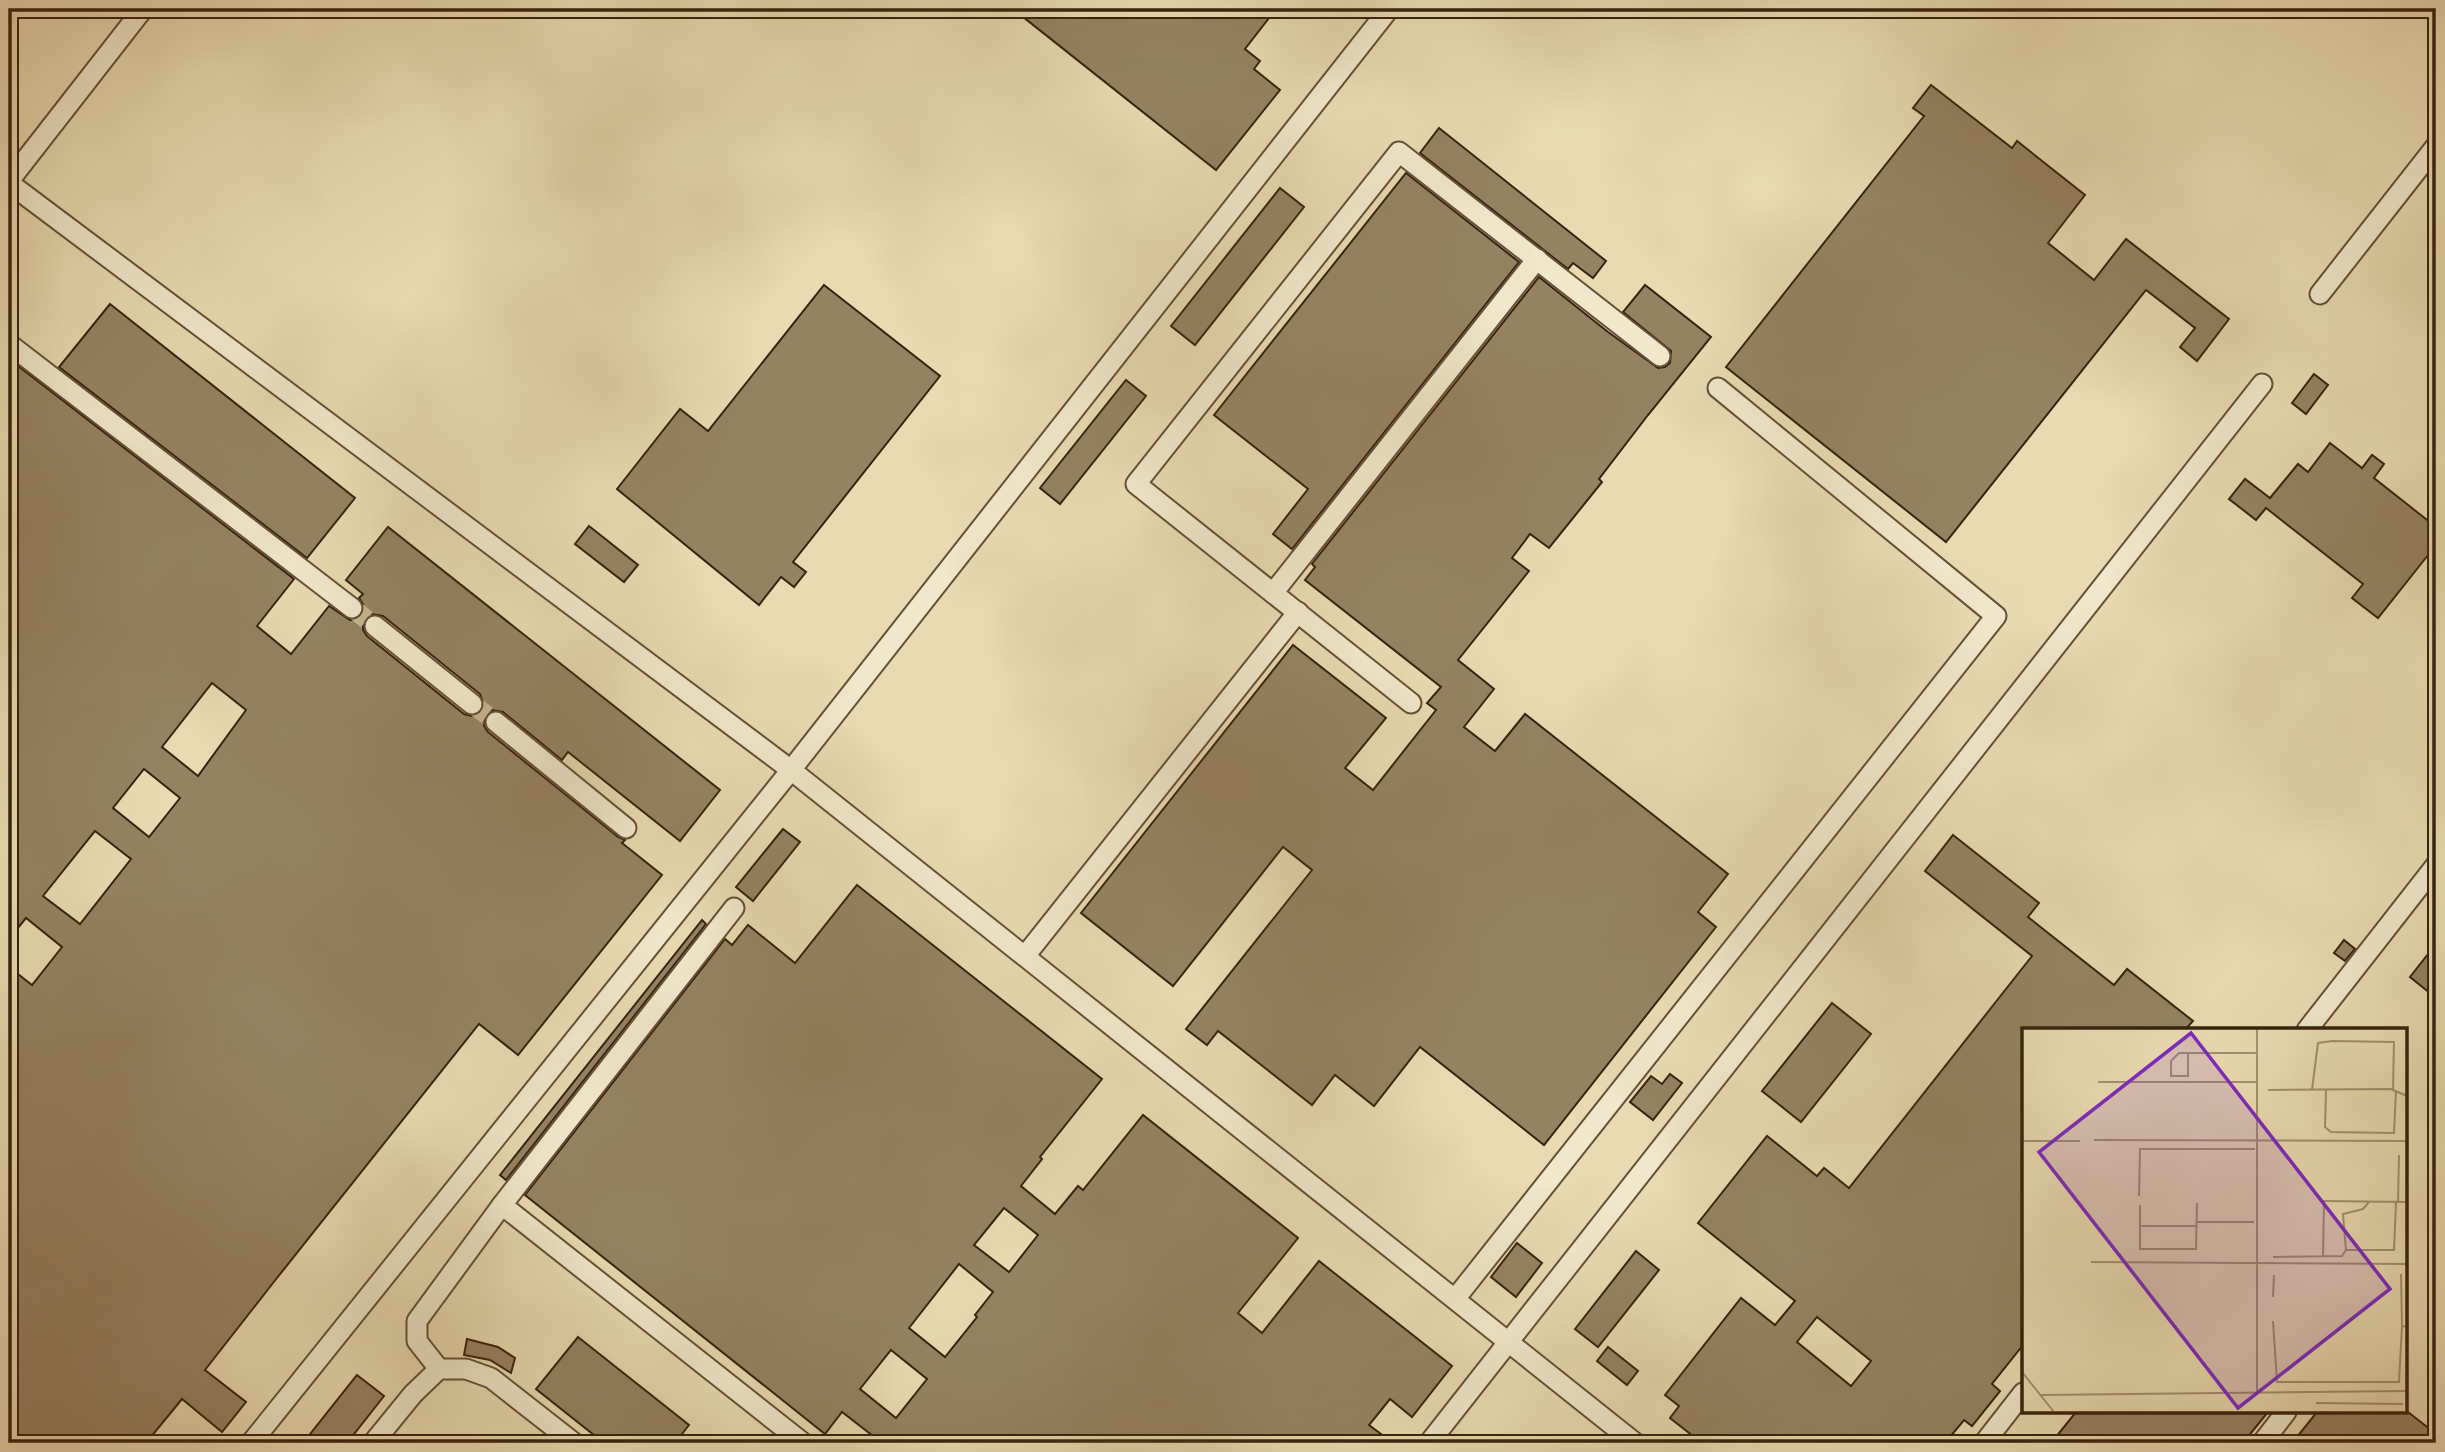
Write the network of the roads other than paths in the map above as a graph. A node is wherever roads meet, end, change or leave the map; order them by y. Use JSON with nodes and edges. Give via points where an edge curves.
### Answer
{"nodes":[{"id":1,"x":143,"y":9,"type":"edge"},
{"id":2,"x":1389,"y":9,"type":"edge"},
{"id":3,"x":2436,"y":146,"type":"edge"},
{"id":4,"x":9,"y":182,"type":"edge"},
{"id":5,"x":1537,"y":259,"type":"junction"},
{"id":6,"x":2320,"y":294,"type":"dead end"},
{"id":7,"x":9,"y":344,"type":"edge"},
{"id":8,"x":1660,"y":356,"type":"dead end"},
{"id":9,"x":2262,"y":384,"type":"dead end"},
{"id":10,"x":1718,"y":388,"type":"dead end"},
{"id":11,"x":1273,"y":593,"type":"junction"},
{"id":12,"x":352,"y":608,"type":"tunnel mouth"},
{"id":13,"x":1298,"y":612,"type":"junction"},
{"id":14,"x":375,"y":626,"type":"tunnel mouth"},
{"id":15,"x":1411,"y":703,"type":"dead end"},
{"id":16,"x":472,"y":704,"type":"tunnel mouth"},
{"id":17,"x":496,"y":722,"type":"tunnel mouth"},
{"id":18,"x":791,"y":770,"type":"junction"},
{"id":19,"x":626,"y":828,"type":"dead end"},
{"id":20,"x":2436,"y":865,"type":"edge"},
{"id":21,"x":734,"y":908,"type":"dead end"},
{"id":22,"x":1025,"y":956,"type":"junction"},
{"id":23,"x":2309,"y":1028,"type":"edge"},
{"id":24,"x":502,"y":1205,"type":"junction"},
{"id":25,"x":1455,"y":1299,"type":"junction"},
{"id":26,"x":1509,"y":1342,"type":"junction"},
{"id":27,"x":439,"y":1369,"type":"junction"},
{"id":28,"x":2022,"y":1394,"type":"edge"},
{"id":29,"x":2284,"y":1414,"type":"edge"},
{"id":30,"x":251,"y":1443,"type":"edge"},
{"id":31,"x":373,"y":1443,"type":"edge"},
{"id":32,"x":573,"y":1443,"type":"edge"},
{"id":33,"x":803,"y":1443,"type":"edge"},
{"id":34,"x":1429,"y":1443,"type":"edge"},
{"id":35,"x":1635,"y":1443,"type":"edge"},
{"id":36,"x":1984,"y":1443,"type":"edge"},
{"id":37,"x":2262,"y":1443,"type":"edge"}],
"edges":[{"from":1,"to":4,"type":"lane"},
{"from":2,"to":18,"type":"lane"},
{"from":3,"to":6,"type":"lane"},
{"from":4,"to":18,"type":"lane"},
{"from":5,"to":8,"type":"lane"},
{"from":5,"to":11,"type":"lane"},
{"from":5,"to":11,"type":"lane","via":[[1399,152],[1136,484]]},
{"from":7,"to":12,"type":"lane"},
{"from":9,"to":26,"type":"lane"},
{"from":10,"to":25,"type":"lane","via":[[1996,616]]},
{"from":11,"to":13,"type":"lane"},
{"from":13,"to":15,"type":"lane"},
{"from":13,"to":22,"type":"lane"},
{"from":14,"to":16,"type":"lane"},
{"from":17,"to":19,"type":"lane"},
{"from":18,"to":22,"type":"lane"},
{"from":18,"to":30,"type":"lane"},
{"from":20,"to":23,"type":"lane"},
{"from":21,"to":24,"type":"lane"},
{"from":22,"to":25,"type":"lane"},
{"from":24,"to":27,"type":"lane","via":[[417,1321],[417,1341]]},
{"from":24,"to":33,"type":"lane"},
{"from":25,"to":26,"type":"lane"},
{"from":26,"to":34,"type":"lane"},
{"from":26,"to":35,"type":"lane"},
{"from":27,"to":31,"type":"lane","via":[[412,1394]]},
{"from":27,"to":32,"type":"lane","via":[[466,1370],[491,1378]]},
{"from":28,"to":36,"type":"lane"},
{"from":29,"to":37,"type":"lane"}]}
